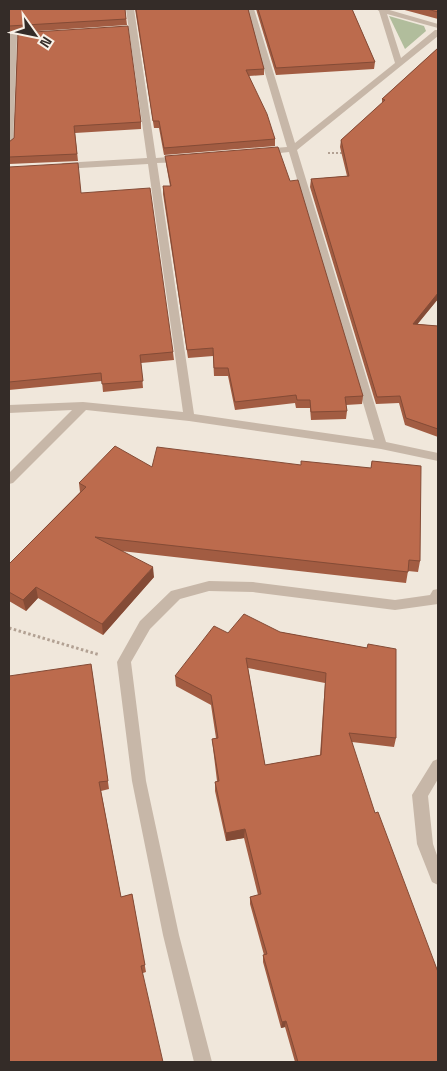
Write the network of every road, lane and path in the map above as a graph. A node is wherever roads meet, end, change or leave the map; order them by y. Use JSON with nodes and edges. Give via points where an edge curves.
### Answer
{"nodes":[{"id":1,"x":130,"y":9,"type":"edge"},
{"id":2,"x":250,"y":9,"type":"edge"},
{"id":3,"x":381,"y":9,"type":"edge"},
{"id":4,"x":438,"y":26,"type":"edge"},
{"id":5,"x":438,"y":32,"type":"edge"},
{"id":6,"x":43,"y":34,"type":"edge"},
{"id":7,"x":11,"y":36,"type":"edge"},
{"id":8,"x":399,"y":63,"type":"junction"},
{"id":9,"x":9,"y":145,"type":"edge"},
{"id":10,"x":293,"y":149,"type":"junction"},
{"id":11,"x":255,"y":152,"type":"edge"},
{"id":12,"x":352,"y":153,"type":"edge"},
{"id":13,"x":189,"y":158,"type":"edge"},
{"id":14,"x":151,"y":162,"type":"junction"},
{"id":15,"x":56,"y":167,"type":"edge"},
{"id":16,"x":83,"y":406,"type":"junction"},
{"id":17,"x":9,"y":408,"type":"edge"},
{"id":18,"x":189,"y":416,"type":"junction"},
{"id":19,"x":381,"y":445,"type":"junction"},
{"id":20,"x":438,"y":456,"type":"edge"},
{"id":21,"x":9,"y":480,"type":"edge"},
{"id":22,"x":438,"y":594,"type":"edge"},
{"id":23,"x":9,"y":628,"type":"edge"},
{"id":24,"x":124,"y":662,"type":"junction"},
{"id":25,"x":438,"y":766,"type":"edge"},
{"id":26,"x":438,"y":877,"type":"edge"},
{"id":27,"x":203,"y":1062,"type":"edge"}],
"edges":[{"from":1,"to":14,"type":"street","via":[[128,29]]},
{"from":2,"to":10,"type":"street"},
{"from":3,"to":4,"type":"street"},
{"from":3,"to":8,"type":"street"},
{"from":5,"to":8,"type":"street"},
{"from":6,"to":7,"type":"street"},
{"from":7,"to":9,"type":"street"},
{"from":8,"to":10,"type":"street"},
{"from":10,"to":11,"type":"street"},
{"from":10,"to":12,"type":"path","via":[[304,153]]},
{"from":10,"to":19,"type":"street"},
{"from":13,"to":14,"type":"street"},
{"from":14,"to":15,"type":"street"},
{"from":14,"to":18,"type":"street"},
{"from":16,"to":17,"type":"street"},
{"from":16,"to":18,"type":"street"},
{"from":16,"to":21,"type":"street"},
{"from":18,"to":19,"type":"street"},
{"from":19,"to":20,"type":"street"},
{"from":22,"to":24,"type":"street","via":[[434,600],[396,605],[253,587],[209,586],[176,595],[146,625]]},
{"from":23,"to":24,"type":"path"},
{"from":24,"to":27,"type":"street","via":[[139,781],[170,935]]},
{"from":25,"to":26,"type":"street","via":[[420,795],[425,844]]}]}
